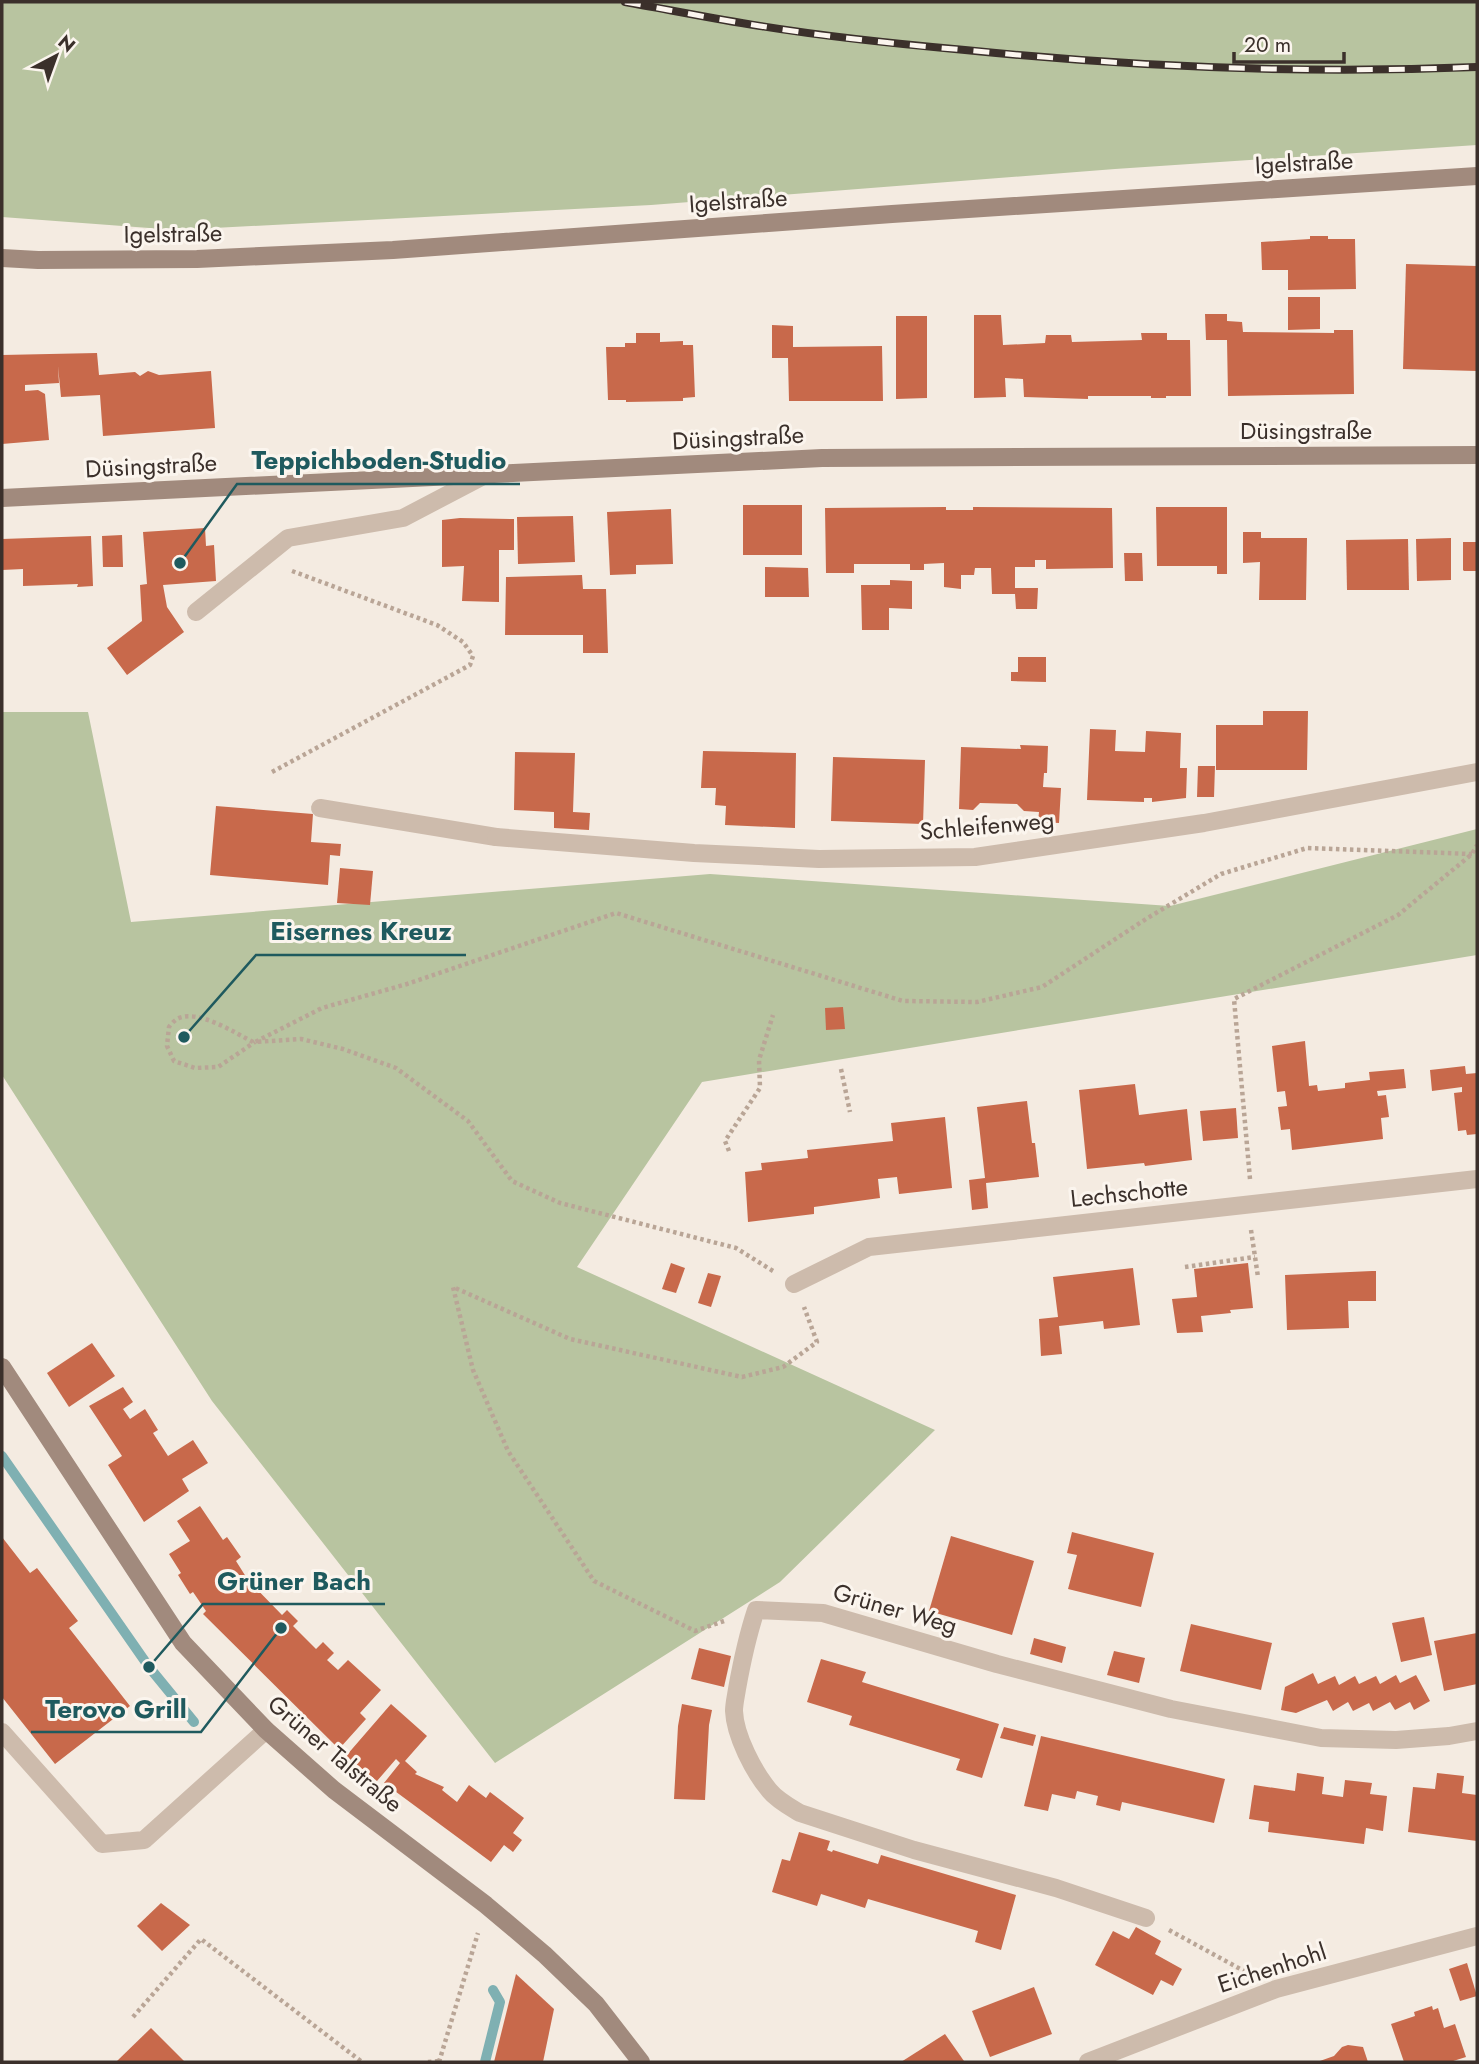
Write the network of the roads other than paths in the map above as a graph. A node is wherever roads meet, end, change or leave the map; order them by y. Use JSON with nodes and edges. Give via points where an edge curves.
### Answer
{"nodes":[{"id":1,"x":1477,"y":176,"type":"edge"},
{"id":2,"x":2,"y":258,"type":"edge"},
{"id":3,"x":1477,"y":455,"type":"edge"},
{"id":4,"x":487,"y":474,"type":"junction"},
{"id":5,"x":2,"y":498,"type":"edge"},
{"id":6,"x":197,"y":612,"type":"dead end"},
{"id":7,"x":1477,"y":772,"type":"edge"},
{"id":8,"x":320,"y":808,"type":"dead end"},
{"id":9,"x":1477,"y":1179,"type":"edge"},
{"id":10,"x":794,"y":1284,"type":"road end"},
{"id":11,"x":2,"y":1367,"type":"edge"},
{"id":12,"x":265,"y":1730,"type":"junction"},
{"id":13,"x":2,"y":1731,"type":"edge"},
{"id":14,"x":1477,"y":1731,"type":"edge"},
{"id":15,"x":1146,"y":1918,"type":"road end"},
{"id":16,"x":1477,"y":1936,"type":"edge"},
{"id":17,"x":640,"y":2062,"type":"edge"},
{"id":18,"x":1088,"y":2062,"type":"edge"}],
"edges":[{"from":1,"to":2,"type":"main road","name":"Igelstraße","via":[[393,250],[197,258]]},
{"from":3,"to":4,"type":"main road","name":"Düsingstraße","via":[[822,458]]},
{"from":4,"to":5,"type":"main road","name":"Düsingstraße"},
{"from":4,"to":6,"type":"street","via":[[403,518],[288,538]]},
{"from":7,"to":8,"type":"street","name":"Schleifenweg","via":[[1204,823],[975,857],[819,859],[694,853],[496,837]]},
{"from":9,"to":10,"type":"street","name":"Lechschotte","via":[[869,1247]]},
{"from":11,"to":12,"type":"main road","name":"Grüner Talstraße","via":[[183,1643]]},
{"from":12,"to":13,"type":"street","via":[[145,1840],[103,1844]]},
{"from":12,"to":17,"type":"main road","name":"Grüner Talstraße","via":[[334,1790],[544,1954],[596,2004]]},
{"from":14,"to":15,"type":"street","name":"Grüner Weg","via":[[1396,1740],[1321,1738],[1158,1705],[823,1613],[756,1609],[744,1648],[734,1711],[747,1754],[784,1804],[914,1850]]},
{"from":16,"to":18,"type":"street","name":"Eichenhohl","via":[[1276,1989]]}]}
